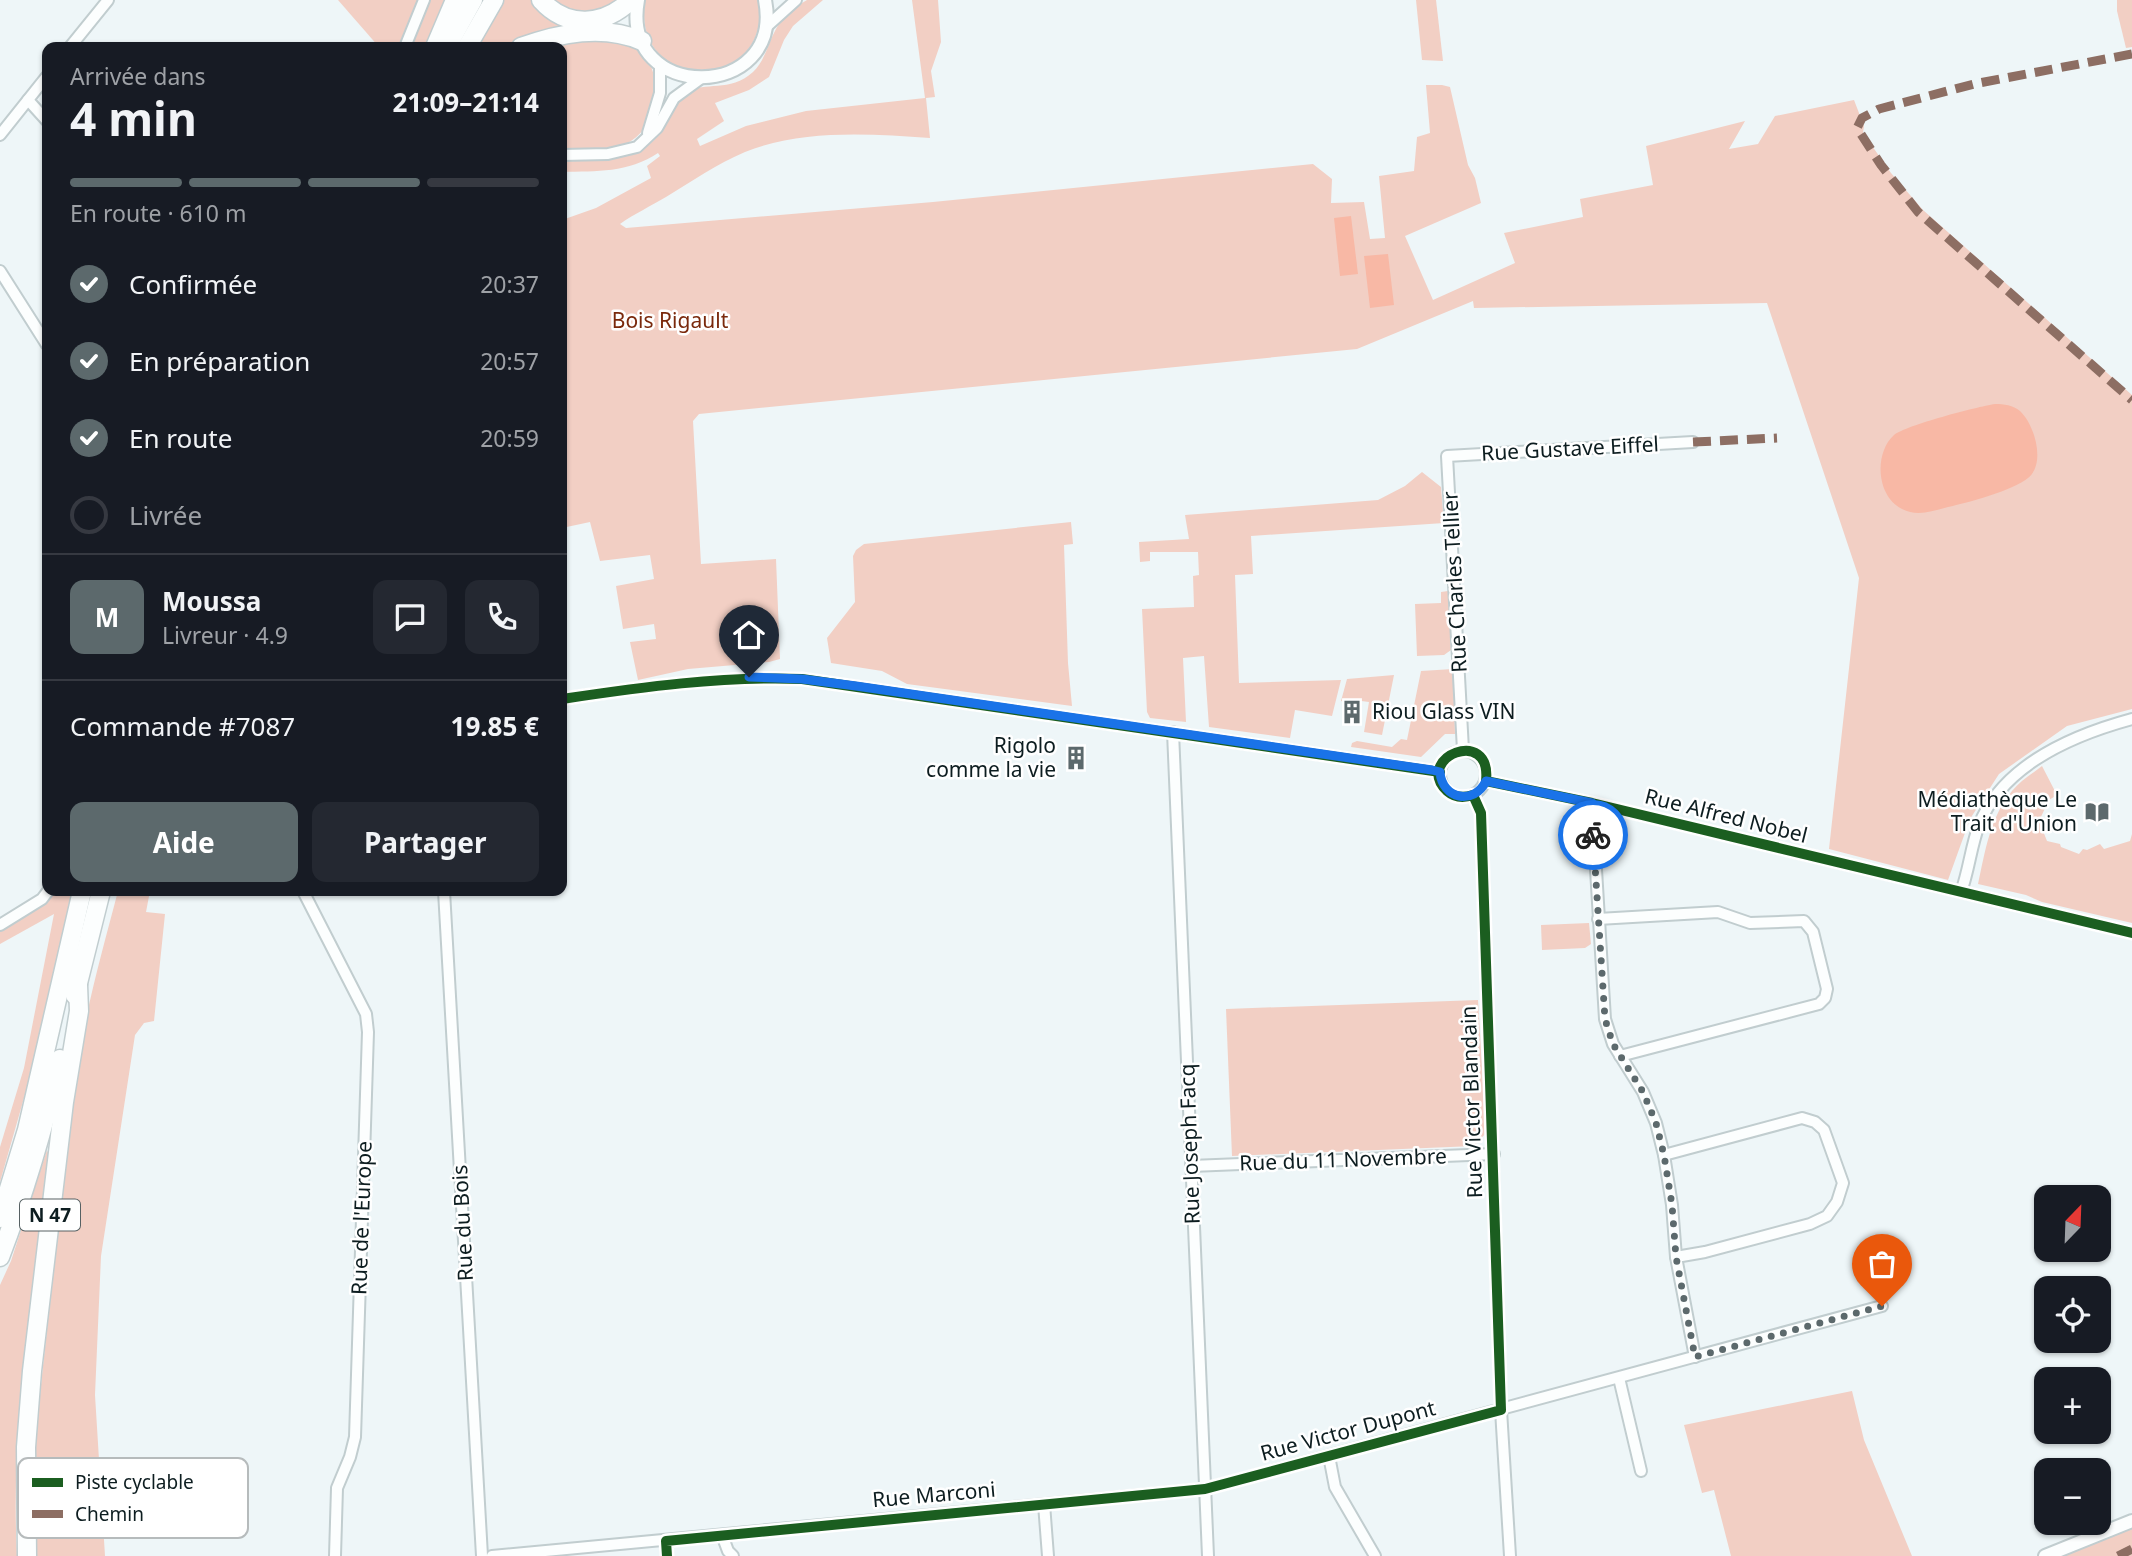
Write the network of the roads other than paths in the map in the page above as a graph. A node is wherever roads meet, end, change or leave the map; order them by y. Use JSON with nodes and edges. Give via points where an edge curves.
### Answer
{"nodes":[{"id":1,"x":108,"y":0,"type":"edge"},
{"id":2,"x":424,"y":0,"type":"edge"},
{"id":3,"x":455,"y":0,"type":"edge"},
{"id":4,"x":473,"y":0,"type":"edge"},
{"id":5,"x":494,"y":0,"type":"edge"},
{"id":6,"x":541,"y":0,"type":"edge"},
{"id":7,"x":631,"y":0,"type":"edge"},
{"id":8,"x":638,"y":0,"type":"edge"},
{"id":9,"x":765,"y":0,"type":"edge"},
{"id":10,"x":796,"y":0,"type":"edge"},
{"id":11,"x":765,"y":28,"type":"junction"},
{"id":12,"x":642,"y":41,"type":"junction"},
{"id":13,"x":74,"y":42,"type":"edge"},
{"id":14,"x":407,"y":42,"type":"edge"},
{"id":15,"x":437,"y":42,"type":"edge"},
{"id":16,"x":450,"y":42,"type":"edge"},
{"id":17,"x":470,"y":42,"type":"edge"},
{"id":18,"x":539,"y":42,"type":"edge"},
{"id":19,"x":660,"y":64,"type":"junction"},
{"id":20,"x":700,"y":79,"type":"junction"},
{"id":21,"x":42,"y":82,"type":"edge"},
{"id":22,"x":28,"y":100,"type":"junction"},
{"id":23,"x":42,"y":115,"type":"edge"},
{"id":24,"x":0,"y":135,"type":"edge"},
{"id":25,"x":645,"y":139,"type":"junction"},
{"id":26,"x":567,"y":155,"type":"edge"},
{"id":27,"x":0,"y":271,"type":"edge"},
{"id":28,"x":42,"y":337,"type":"edge"},
{"id":29,"x":1693,"y":442,"type":"dead end"},
{"id":30,"x":1447,"y":456,"type":"joint"},
{"id":31,"x":567,"y":698,"type":"edge"},
{"id":32,"x":2132,"y":719,"type":"edge"},
{"id":33,"x":1173,"y":733,"type":"junction"},
{"id":34,"x":1463,"y":750,"type":"junction"},
{"id":35,"x":1440,"y":772,"type":"junction"},
{"id":36,"x":1486,"y":781,"type":"junction"},
{"id":37,"x":1473,"y":795,"type":"junction"},
{"id":38,"x":1592,"y":803,"type":"junction"},
{"id":39,"x":1961,"y":892,"type":"junction"},
{"id":40,"x":44,"y":896,"type":"edge"},
{"id":41,"x":81,"y":896,"type":"edge"},
{"id":42,"x":100,"y":896,"type":"edge"},
{"id":43,"x":306,"y":896,"type":"edge"},
{"id":44,"x":444,"y":896,"type":"edge"},
{"id":45,"x":1598,"y":919,"type":"junction"},
{"id":46,"x":0,"y":925,"type":"edge"},
{"id":47,"x":2132,"y":933,"type":"edge"},
{"id":48,"x":78,"y":985,"type":"junction"},
{"id":49,"x":1620,"y":1056,"type":"junction"},
{"id":50,"x":1494,"y":1154,"type":"junction"},
{"id":51,"x":1664,"y":1155,"type":"junction"},
{"id":52,"x":1191,"y":1166,"type":"junction"},
{"id":53,"x":0,"y":1217,"type":"edge"},
{"id":54,"x":0,"y":1257,"type":"edge"},
{"id":55,"x":1676,"y":1257,"type":"junction"},
{"id":56,"x":1882,"y":1306,"type":"dead end"},
{"id":57,"x":1695,"y":1357,"type":"junction"},
{"id":58,"x":1619,"y":1378,"type":"junction"},
{"id":59,"x":1501,"y":1410,"type":"junction"},
{"id":60,"x":1329,"y":1456,"type":"junction"},
{"id":61,"x":26,"y":1458,"type":"edge"},
{"id":62,"x":1641,"y":1471,"type":"dead end"},
{"id":63,"x":1205,"y":1489,"type":"junction"},
{"id":64,"x":1044,"y":1504,"type":"junction"},
{"id":65,"x":2132,"y":1521,"type":"edge"},
{"id":66,"x":722,"y":1535,"type":"junction"},
{"id":67,"x":27,"y":1538,"type":"edge"},
{"id":68,"x":666,"y":1541,"type":"junction"},
{"id":69,"x":27,"y":1556,"type":"edge"},
{"id":70,"x":335,"y":1556,"type":"edge"},
{"id":71,"x":482,"y":1556,"type":"edge"},
{"id":72,"x":492,"y":1556,"type":"edge"},
{"id":73,"x":667,"y":1556,"type":"edge"},
{"id":74,"x":733,"y":1556,"type":"edge"},
{"id":75,"x":1048,"y":1556,"type":"edge"},
{"id":76,"x":1208,"y":1556,"type":"edge"},
{"id":77,"x":1375,"y":1556,"type":"edge"},
{"id":78,"x":1510,"y":1556,"type":"edge"},
{"id":79,"x":2045,"y":1556,"type":"edge"}],
"edges":[{"from":1,"to":13,"type":"street"},
{"from":2,"to":14,"type":"street"},
{"from":3,"to":15,"type":"highway"},
{"from":4,"to":16,"type":"highway"},
{"from":5,"to":17,"type":"highway"},
{"from":6,"to":7,"type":"highway","via":[[559,16],[589,21],[611,16]]},
{"from":8,"to":12,"type":"street"},
{"from":9,"to":11,"type":"street"},
{"from":10,"to":11,"type":"street"},
{"from":11,"to":20,"type":"street","via":[[745,62],[727,73]]},
{"from":12,"to":18,"type":"highway","via":[[594,31]]},
{"from":12,"to":19,"type":"street"},
{"from":19,"to":20,"type":"street","via":[[679,75]]},
{"from":19,"to":25,"type":"street","via":[[660,93]]},
{"from":20,"to":25,"type":"street","via":[[674,98]]},
{"from":21,"to":22,"type":"street"},
{"from":22,"to":23,"type":"street"},
{"from":22,"to":24,"type":"street"},
{"from":25,"to":26,"type":"street","via":[[623,152]]},
{"from":27,"to":28,"type":"street"},
{"from":29,"to":30,"type":"street","name":"Rue Gustave Eiffel"},
{"from":30,"to":34,"type":"street","name":"Rue Charles Tellier"},
{"from":31,"to":33,"type":"street","via":[[706,680],[802,679]]},
{"from":32,"to":39,"type":"street","via":[[2067,742],[2006,783],[1989,803],[1978,827]]},
{"from":33,"to":35,"type":"street"},
{"from":33,"to":52,"type":"street","name":"Rue Joseph Facq"},
{"from":34,"to":35,"type":"street","via":[[1450,754]]},
{"from":34,"to":36,"type":"street","via":[[1479,756]]},
{"from":35,"to":37,"type":"street","via":[[1452,795]]},
{"from":36,"to":37,"type":"street"},
{"from":36,"to":38,"type":"street","name":"Rue Alfred Nobel"},
{"from":37,"to":50,"type":"street","name":"Rue Victor Blandain","via":[[1481,813]]},
{"from":38,"to":39,"type":"street","name":"Rue Alfred Nobel"},
{"from":38,"to":45,"type":"street"},
{"from":39,"to":47,"type":"street","name":"Rue Alfred Nobel"},
{"from":40,"to":46,"type":"street"},
{"from":41,"to":53,"type":"highway","number":"N 47","via":[[27,1130]]},
{"from":42,"to":48,"type":"highway","number":"N 47"},
{"from":43,"to":70,"type":"street","name":"Rue de l'Europe","via":[[366,1014],[368,1032],[355,1437],[337,1488]]},
{"from":44,"to":71,"type":"street","name":"Rue du Bois"},
{"from":45,"to":49,"type":"street","via":[[1605,1019]]},
{"from":45,"to":49,"type":"street","via":[[1718,912],[1749,923],[1796,920],[1813,932],[1828,989],[1819,1004]]},
{"from":48,"to":54,"type":"highway","via":[[40,1141]]},
{"from":48,"to":61,"type":"highway","number":"N 47","via":[[79,1011],[32,1371]]},
{"from":49,"to":51,"type":"street","via":[[1643,1092]]},
{"from":50,"to":52,"type":"street","name":"Rue du 11 Novembre"},
{"from":50,"to":59,"type":"street","name":"Rue Victor Blandain"},
{"from":51,"to":55,"type":"street"},
{"from":51,"to":55,"type":"street","via":[[1802,1118],[1824,1130],[1843,1183],[1827,1216],[1810,1224]]},
{"from":52,"to":63,"type":"street","name":"Rue Joseph Facq"},
{"from":55,"to":57,"type":"street"},
{"from":56,"to":57,"type":"street","name":"Rue Victor Dupont"},
{"from":57,"to":58,"type":"street","name":"Rue Victor Dupont"},
{"from":58,"to":59,"type":"street","name":"Rue Victor Dupont"},
{"from":58,"to":62,"type":"street"},
{"from":59,"to":60,"type":"street","name":"Rue Victor Dupont"},
{"from":59,"to":78,"type":"street","name":"Rue Victor Blandain"},
{"from":60,"to":63,"type":"street","name":"Rue Victor Dupont"},
{"from":60,"to":77,"type":"street","via":[[1335,1487]]},
{"from":63,"to":64,"type":"street","name":"Rue Marconi"},
{"from":63,"to":76,"type":"street","name":"Rue Joseph Facq"},
{"from":64,"to":66,"type":"street","name":"Rue Marconi"},
{"from":64,"to":75,"type":"street"},
{"from":65,"to":79,"type":"street"},
{"from":66,"to":68,"type":"street","name":"Rue Marconi"},
{"from":66,"to":74,"type":"street"},
{"from":67,"to":69,"type":"highway","number":"N 47"},
{"from":68,"to":72,"type":"street","name":"Rue Marconi"},
{"from":68,"to":73,"type":"street"}]}
